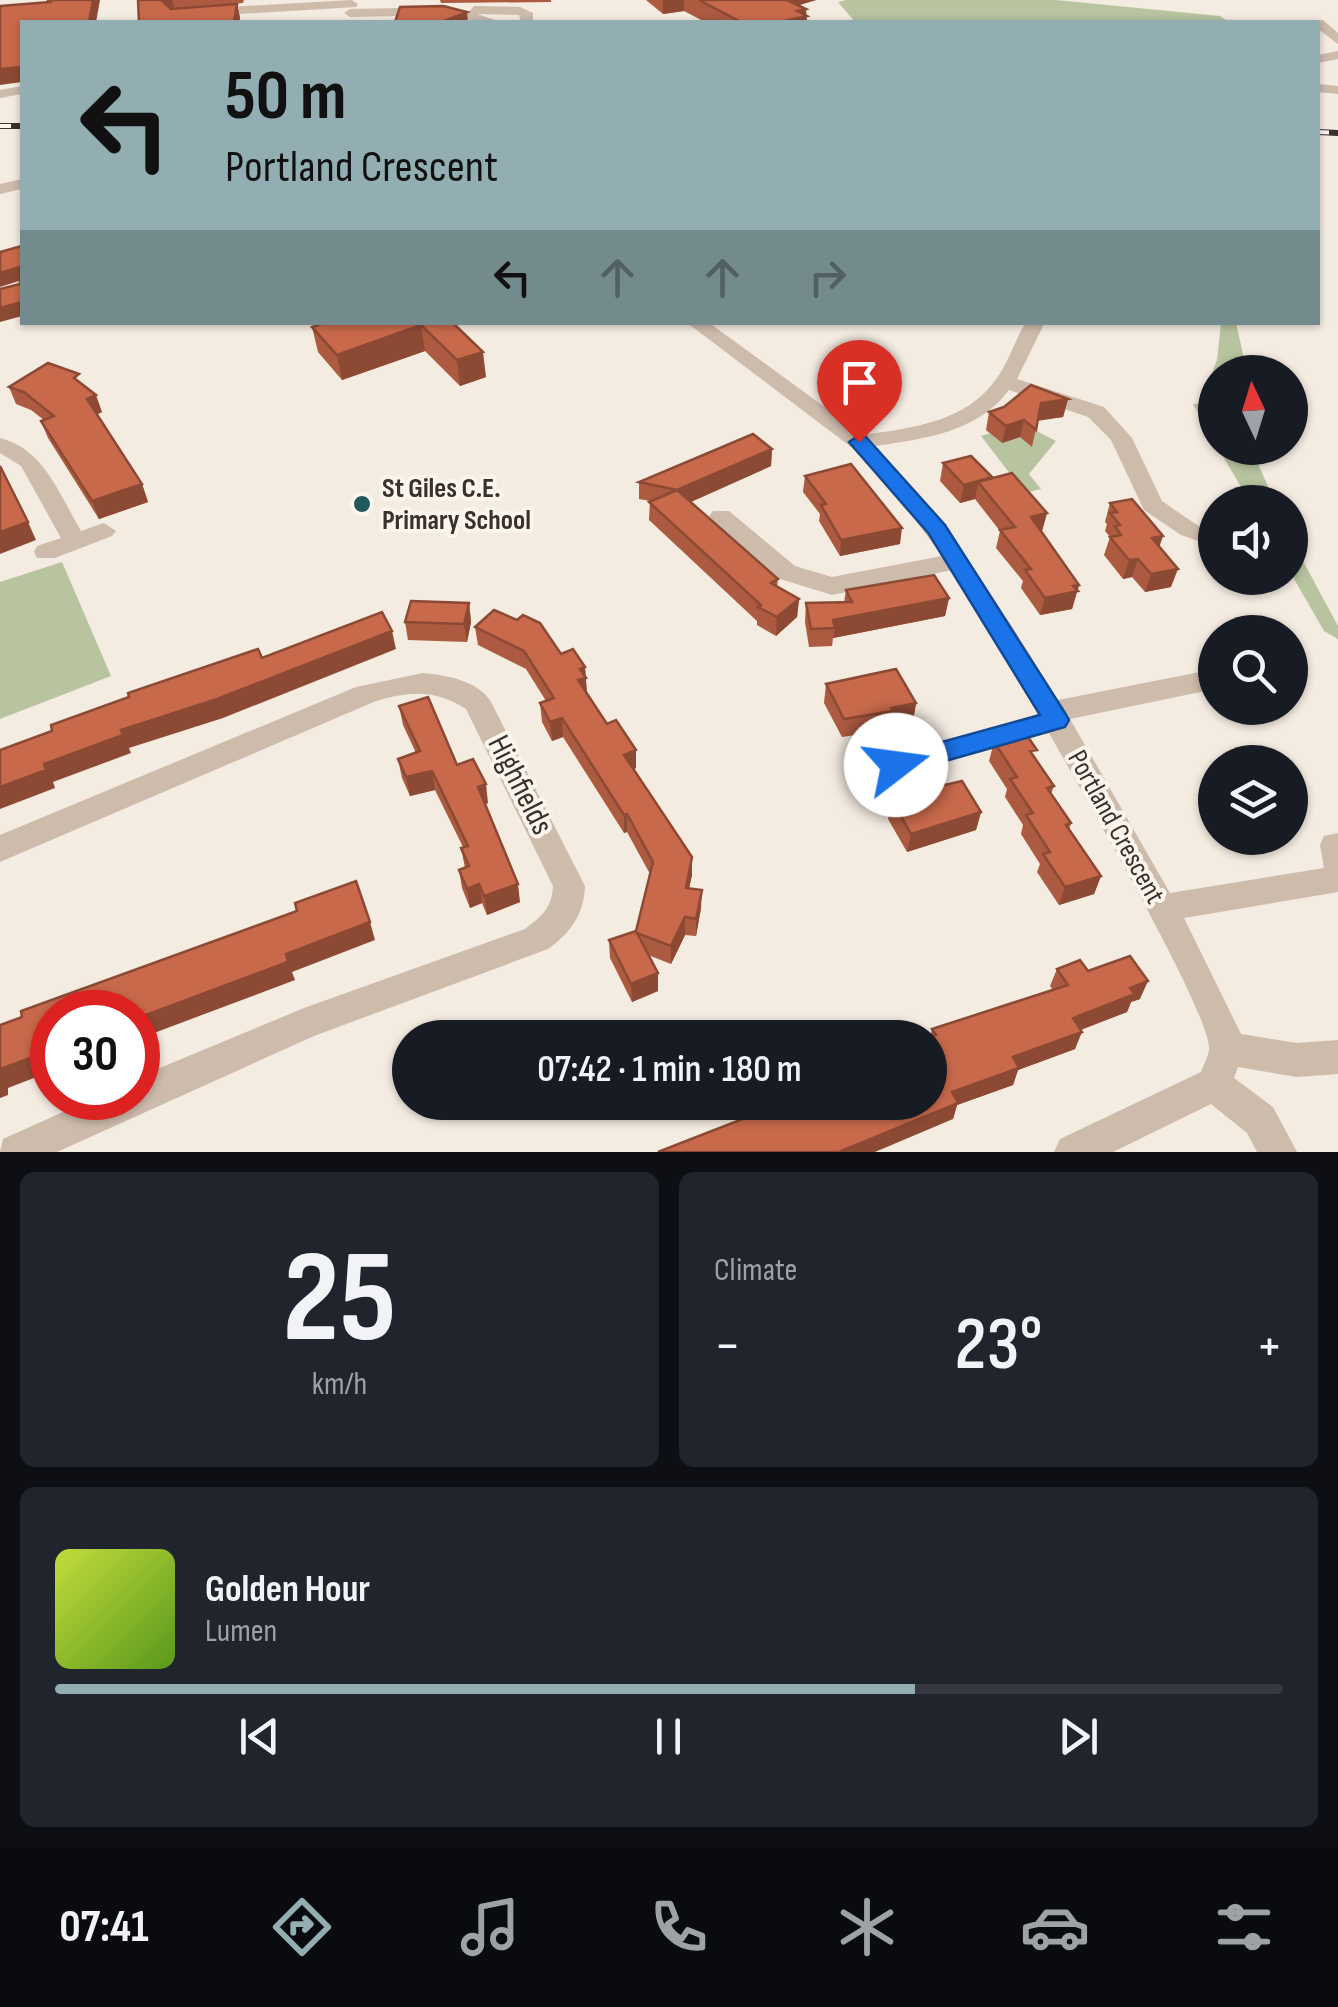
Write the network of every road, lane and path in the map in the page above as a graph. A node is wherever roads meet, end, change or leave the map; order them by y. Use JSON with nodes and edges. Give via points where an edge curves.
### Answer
{"nodes":[{"id":1,"x":350,"y":10,"type":"edge"},
{"id":2,"x":449,"y":11,"type":"junction"},
{"id":3,"x":192,"y":14,"type":"edge"},
{"id":4,"x":487,"y":20,"type":"edge"},
{"id":5,"x":526,"y":20,"type":"edge"},
{"id":6,"x":705,"y":325,"type":"edge"},
{"id":7,"x":1034,"y":325,"type":"edge"},
{"id":8,"x":1005,"y":382,"type":"junction"},
{"id":9,"x":859,"y":442,"type":"junction"},
{"id":10,"x":0,"y":446,"type":"edge"},
{"id":11,"x":738,"y":522,"type":"dead end"},
{"id":12,"x":104,"y":531,"type":"dead end"},
{"id":13,"x":1198,"y":540,"type":"edge"},
{"id":14,"x":75,"y":542,"type":"junction"},
{"id":15,"x":46,"y":552,"type":"dead end"},
{"id":16,"x":959,"y":562,"type":"junction"},
{"id":17,"x":1198,"y":674,"type":"edge"},
{"id":18,"x":1054,"y":716,"type":"junction"},
{"id":19,"x":896,"y":765,"type":"dead end"},
{"id":20,"x":0,"y":849,"type":"edge"},
{"id":21,"x":1338,"y":878,"type":"edge"},
{"id":22,"x":1162,"y":908,"type":"junction"},
{"id":23,"x":1226,"y":1049,"type":"junction"},
{"id":24,"x":1338,"y":1057,"type":"edge"},
{"id":25,"x":1214,"y":1084,"type":"junction"},
{"id":26,"x":160,"y":1085,"type":"edge"},
{"id":27,"x":84,"y":1120,"type":"edge"},
{"id":28,"x":16,"y":1152,"type":"edge"},
{"id":29,"x":1073,"y":1152,"type":"edge"},
{"id":30,"x":1278,"y":1152,"type":"edge"}],
"edges":[{"from":1,"to":2,"type":"street"},
{"from":1,"to":3,"type":"street"},
{"from":2,"to":4,"type":"street"},
{"from":2,"to":5,"type":"street","via":[[513,10]]},
{"from":6,"to":9,"type":"street","name":"Portland Crescent"},
{"from":7,"to":8,"type":"street"},
{"from":8,"to":9,"type":"street","via":[[982,407],[947,426]]},
{"from":8,"to":13,"type":"street","via":[[1096,412],[1121,438],[1152,505]]},
{"from":9,"to":16,"type":"street","name":"Portland Crescent"},
{"from":10,"to":14,"type":"street","via":[[30,462]]},
{"from":11,"to":16,"type":"street","via":[[786,572],[832,586]]},
{"from":12,"to":14,"type":"street"},
{"from":14,"to":15,"type":"street"},
{"from":16,"to":18,"type":"street","name":"Portland Crescent"},
{"from":17,"to":18,"type":"street"},
{"from":18,"to":19,"type":"street","via":[[936,768]]},
{"from":18,"to":22,"type":"street","name":"Portland Crescent"},
{"from":20,"to":26,"type":"street","name":"Highfields","via":[[404,681],[434,681],[477,702],[570,886],[569,907],[559,922],[536,939]]},
{"from":21,"to":22,"type":"street"},
{"from":22,"to":23,"type":"street","name":"Portland Crescent","via":[[1222,1027]]},
{"from":23,"to":24,"type":"street","via":[[1296,1060]]},
{"from":23,"to":25,"type":"street"},
{"from":25,"to":29,"type":"street"},
{"from":25,"to":30,"type":"street","via":[[1260,1120]]},
{"from":27,"to":28,"type":"street","name":"Highfields"}]}
